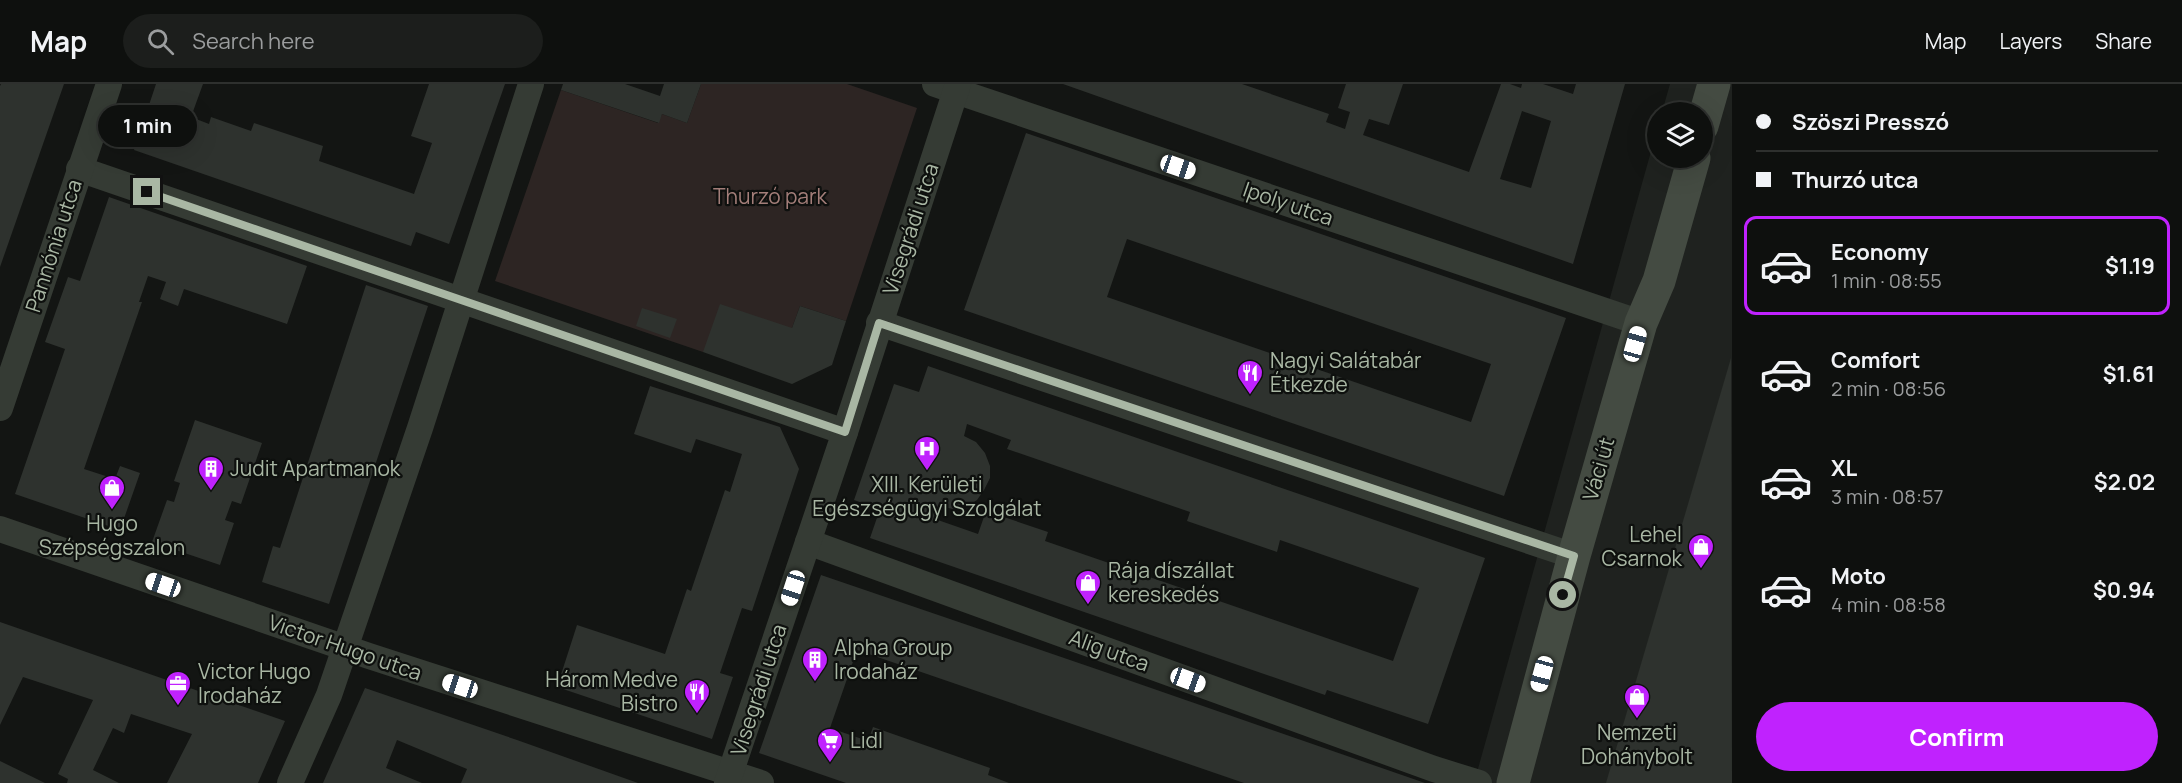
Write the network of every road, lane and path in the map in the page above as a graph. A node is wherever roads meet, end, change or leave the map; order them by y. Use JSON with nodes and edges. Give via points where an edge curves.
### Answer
{"nodes":[{"id":1,"x":110,"y":84,"type":"edge"},
{"id":2,"x":531,"y":84,"type":"edge"},
{"id":3,"x":1714,"y":84,"type":"edge"},
{"id":4,"x":950,"y":86,"type":"edge"},
{"id":5,"x":1709,"y":102,"type":"edge"},
{"id":6,"x":1691,"y":168,"type":"edge"},
{"id":7,"x":79,"y":169,"type":"junction"},
{"id":8,"x":460,"y":301,"type":"junction"},
{"id":9,"x":1641,"y":322,"type":"junction"},
{"id":10,"x":879,"y":323,"type":"junction"},
{"id":11,"x":0,"y":408,"type":"edge"},
{"id":12,"x":845,"y":432,"type":"junction"},
{"id":13,"x":0,"y":529,"type":"edge"},
{"id":14,"x":808,"y":542,"type":"junction"},
{"id":15,"x":1574,"y":556,"type":"junction"},
{"id":16,"x":345,"y":648,"type":"junction"},
{"id":17,"x":729,"y":778,"type":"edge"},
{"id":18,"x":290,"y":783,"type":"edge"},
{"id":19,"x":761,"y":783,"type":"edge"},
{"id":20,"x":1479,"y":783,"type":"edge"},
{"id":21,"x":1513,"y":783,"type":"edge"}],
"edges":[{"from":1,"to":7,"type":"street","name":"Pannónia utca"},
{"from":2,"to":8,"type":"street"},
{"from":3,"to":5,"type":"main road"},
{"from":4,"to":9,"type":"street","name":"Ipoly utca"},
{"from":4,"to":10,"type":"street","name":"Visegrádi utca"},
{"from":6,"to":9,"type":"main road","name":"Váci út","via":[[1659,280]]},
{"from":7,"to":8,"type":"street"},
{"from":7,"to":11,"type":"street","name":"Pannónia utca"},
{"from":8,"to":12,"type":"street"},
{"from":8,"to":16,"type":"street"},
{"from":9,"to":15,"type":"main road","name":"Váci út"},
{"from":10,"to":12,"type":"street","name":"Visegrádi utca"},
{"from":10,"to":15,"type":"street"},
{"from":12,"to":14,"type":"street","name":"Visegrádi utca"},
{"from":13,"to":16,"type":"street","name":"Victor Hugo utca"},
{"from":14,"to":17,"type":"street","name":"Visegrádi utca"},
{"from":14,"to":20,"type":"street","name":"Alig utca"},
{"from":15,"to":21,"type":"main road","name":"Váci út"},
{"from":16,"to":17,"type":"street","name":"Victor Hugo utca"},
{"from":16,"to":18,"type":"street"},
{"from":17,"to":19,"type":"street","name":"Victor Hugo utca"}]}
